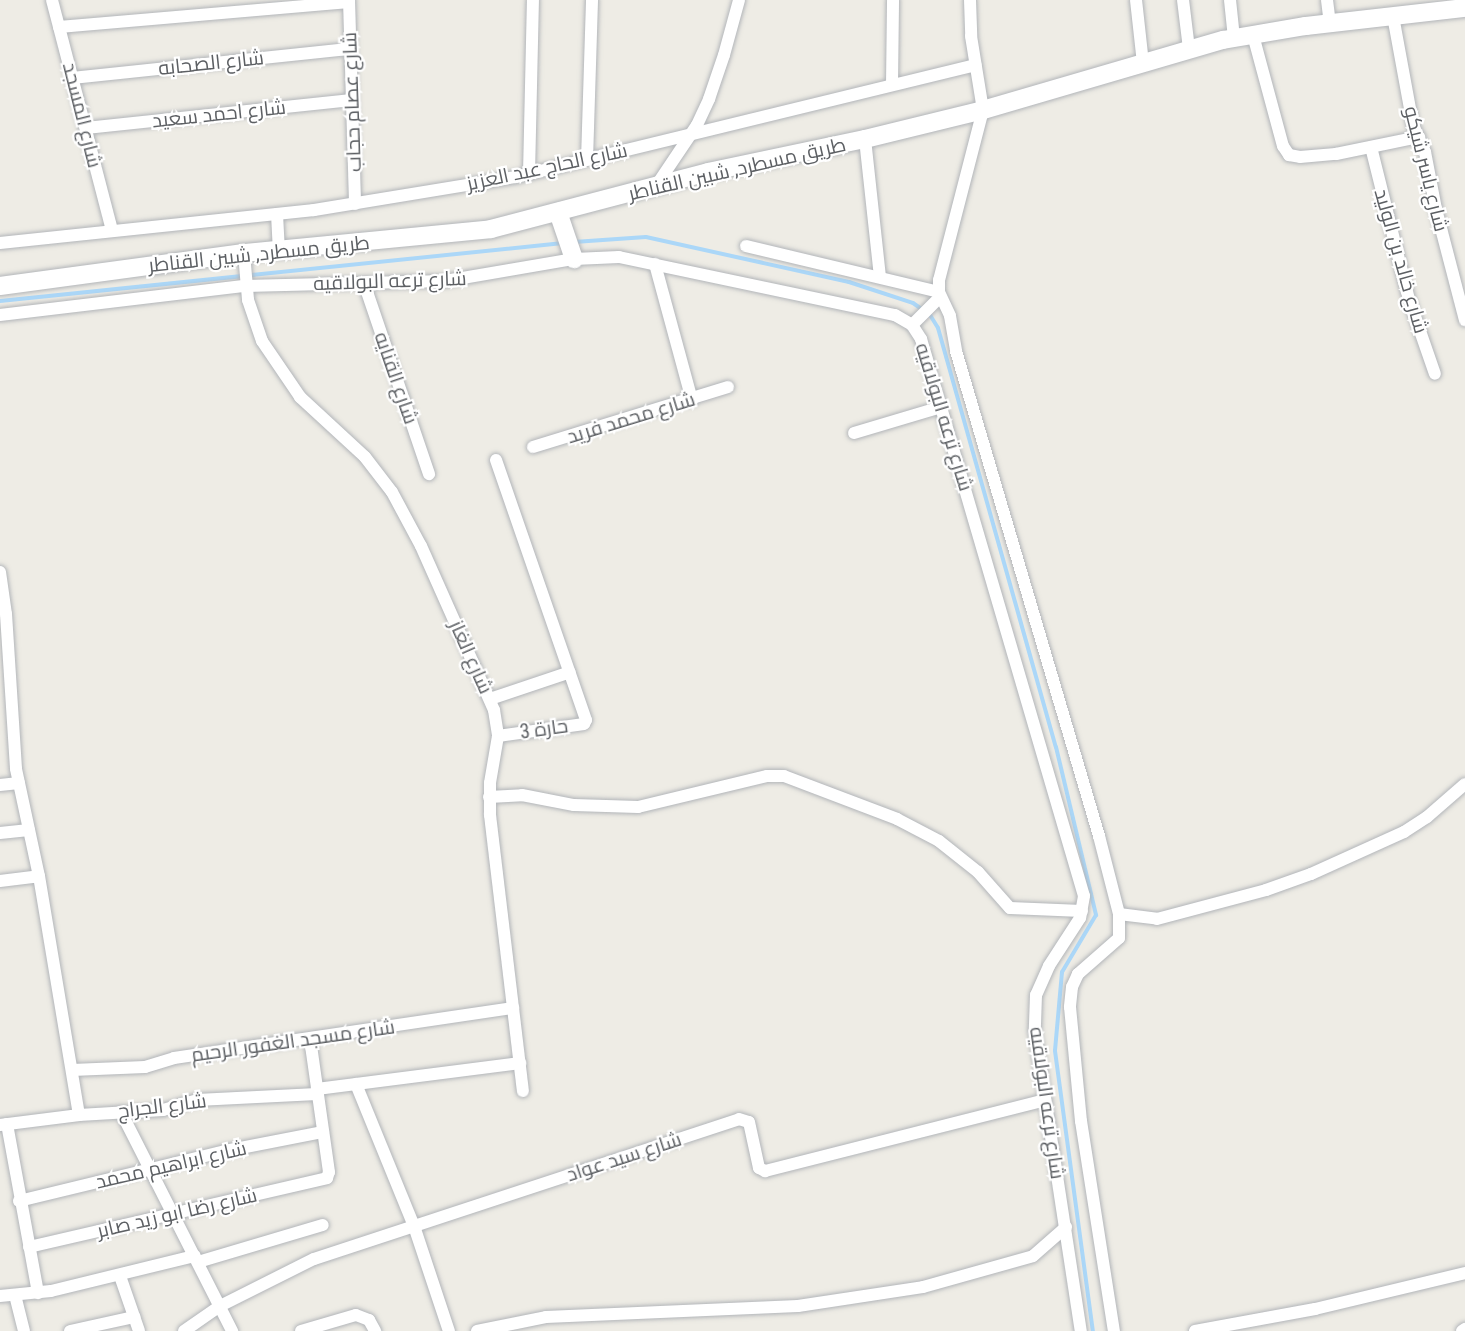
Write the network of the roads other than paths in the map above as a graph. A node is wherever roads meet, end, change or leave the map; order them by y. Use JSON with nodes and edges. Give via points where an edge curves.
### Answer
{"nodes":[{"id":1,"x":52,"y":0,"type":"edge"},
{"id":2,"x":533,"y":0,"type":"edge"},
{"id":3,"x":592,"y":0,"type":"edge"},
{"id":4,"x":739,"y":0,"type":"edge"},
{"id":5,"x":893,"y":0,"type":"edge"},
{"id":6,"x":970,"y":0,"type":"edge"},
{"id":7,"x":1136,"y":0,"type":"edge"},
{"id":8,"x":1183,"y":0,"type":"edge"},
{"id":9,"x":1230,"y":0,"type":"edge"},
{"id":10,"x":1327,"y":0,"type":"edge"},
{"id":11,"x":349,"y":1,"type":"edge"},
{"id":12,"x":1465,"y":8,"type":"edge"},
{"id":13,"x":1393,"y":16,"type":"junction"},
{"id":14,"x":1330,"y":23,"type":"junction"},
{"id":15,"x":59,"y":27,"type":"junction"},
{"id":16,"x":1253,"y":35,"type":"junction"},
{"id":17,"x":1234,"y":38,"type":"junction"},
{"id":18,"x":350,"y":49,"type":"junction"},
{"id":19,"x":1189,"y":49,"type":"junction"},
{"id":20,"x":1143,"y":63,"type":"junction"},
{"id":21,"x":977,"y":70,"type":"junction"},
{"id":22,"x":72,"y":78,"type":"junction"},
{"id":23,"x":892,"y":85,"type":"junction"},
{"id":24,"x":352,"y":100,"type":"junction"},
{"id":25,"x":983,"y":104,"type":"junction"},
{"id":26,"x":86,"y":128,"type":"junction"},
{"id":27,"x":690,"y":135,"type":"junction"},
{"id":28,"x":1419,"y":137,"type":"junction"},
{"id":29,"x":865,"y":139,"type":"junction"},
{"id":30,"x":1371,"y":147,"type":"junction"},
{"id":31,"x":587,"y":160,"type":"junction"},
{"id":32,"x":530,"y":174,"type":"junction"},
{"id":33,"x":656,"y":186,"type":"junction"},
{"id":34,"x":355,"y":204,"type":"junction"},
{"id":35,"x":558,"y":212,"type":"junction"},
{"id":36,"x":277,"y":214,"type":"junction"},
{"id":37,"x":112,"y":230,"type":"junction"},
{"id":38,"x":0,"y":243,"type":"edge"},
{"id":39,"x":746,"y":246,"type":"dead end"},
{"id":40,"x":279,"y":251,"type":"junction"},
{"id":41,"x":244,"y":253,"type":"junction"},
{"id":42,"x":573,"y":256,"type":"junction"},
{"id":43,"x":655,"y":264,"type":"junction"},
{"id":44,"x":880,"y":277,"type":"junction"},
{"id":45,"x":364,"y":283,"type":"junction"},
{"id":46,"x":0,"y":286,"type":"edge"},
{"id":47,"x":246,"y":286,"type":"junction"},
{"id":48,"x":938,"y":297,"type":"junction"},
{"id":49,"x":0,"y":315,"type":"edge"},
{"id":50,"x":1465,"y":320,"type":"edge"},
{"id":51,"x":915,"y":322,"type":"junction"},
{"id":52,"x":1435,"y":374,"type":"dead end"},
{"id":53,"x":728,"y":387,"type":"dead end"},
{"id":54,"x":692,"y":399,"type":"junction"},
{"id":55,"x":941,"y":407,"type":"junction"},
{"id":56,"x":854,"y":433,"type":"dead end"},
{"id":57,"x":533,"y":447,"type":"dead end"},
{"id":58,"x":496,"y":460,"type":"dead end"},
{"id":59,"x":429,"y":474,"type":"dead end"},
{"id":60,"x":0,"y":572,"type":"edge"},
{"id":61,"x":570,"y":672,"type":"junction"},
{"id":62,"x":490,"y":699,"type":"junction"},
{"id":63,"x":498,"y":736,"type":"junction"},
{"id":64,"x":19,"y":783,"type":"junction"},
{"id":65,"x":1465,"y":784,"type":"edge"},
{"id":66,"x":0,"y":785,"type":"edge"},
{"id":67,"x":489,"y":797,"type":"junction"},
{"id":68,"x":29,"y":830,"type":"junction"},
{"id":69,"x":0,"y":833,"type":"edge"},
{"id":70,"x":39,"y":876,"type":"junction"},
{"id":71,"x":0,"y":881,"type":"edge"},
{"id":72,"x":1082,"y":911,"type":"junction"},
{"id":73,"x":1119,"y":914,"type":"junction"},
{"id":74,"x":513,"y":1008,"type":"junction"},
{"id":75,"x":310,"y":1038,"type":"junction"},
{"id":76,"x":520,"y":1063,"type":"junction"},
{"id":77,"x":72,"y":1070,"type":"junction"},
{"id":78,"x":356,"y":1084,"type":"junction"},
{"id":79,"x":317,"y":1091,"type":"junction"},
{"id":80,"x":523,"y":1091,"type":"dead end"},
{"id":81,"x":1045,"y":1100,"type":"junction"},
{"id":82,"x":121,"y":1112,"type":"junction"},
{"id":83,"x":79,"y":1115,"type":"junction"},
{"id":84,"x":3,"y":1124,"type":"edge"},
{"id":85,"x":323,"y":1132,"type":"junction"},
{"id":86,"x":150,"y":1169,"type":"junction"},
{"id":87,"x":19,"y":1201,"type":"junction"},
{"id":88,"x":173,"y":1214,"type":"junction"},
{"id":89,"x":323,"y":1225,"type":"dead end"},
{"id":90,"x":414,"y":1226,"type":"junction"},
{"id":91,"x":1066,"y":1227,"type":"junction"},
{"id":92,"x":29,"y":1247,"type":"junction"},
{"id":93,"x":196,"y":1259,"type":"junction"},
{"id":94,"x":1465,"y":1273,"type":"edge"},
{"id":95,"x":120,"y":1276,"type":"junction"},
{"id":96,"x":38,"y":1293,"type":"junction"},
{"id":97,"x":15,"y":1295,"type":"junction"},
{"id":98,"x":0,"y":1296,"type":"edge"},
{"id":99,"x":220,"y":1306,"type":"junction"},
{"id":100,"x":134,"y":1317,"type":"junction"},
{"id":101,"x":78,"y":1330,"type":"edge"},
{"id":102,"x":24,"y":1331,"type":"edge"},
{"id":103,"x":139,"y":1331,"type":"edge"},
{"id":104,"x":184,"y":1331,"type":"edge"},
{"id":105,"x":232,"y":1331,"type":"edge"},
{"id":106,"x":301,"y":1331,"type":"edge"},
{"id":107,"x":375,"y":1331,"type":"edge"},
{"id":108,"x":449,"y":1331,"type":"edge"},
{"id":109,"x":477,"y":1331,"type":"edge"},
{"id":110,"x":1081,"y":1331,"type":"edge"},
{"id":111,"x":1114,"y":1331,"type":"edge"},
{"id":112,"x":1195,"y":1331,"type":"edge"}],
"edges":[{"from":1,"to":15,"type":"street","name":"شارع المسجد"},
{"from":2,"to":32,"type":"street"},
{"from":3,"to":31,"type":"street"},
{"from":4,"to":27,"type":"street","via":[[717,77]]},
{"from":5,"to":23,"type":"street"},
{"from":6,"to":21,"type":"street"},
{"from":7,"to":20,"type":"street"},
{"from":8,"to":19,"type":"street"},
{"from":9,"to":17,"type":"street"},
{"from":10,"to":14,"type":"street"},
{"from":11,"to":15,"type":"street"},
{"from":11,"to":18,"type":"street","name":"شارع عصام حجاب"},
{"from":12,"to":13,"type":"main road","name":"طريق مسطرد, شبين القناطر"},
{"from":13,"to":14,"type":"main road","name":"طريق مسطرد, شبين القناطر"},
{"from":13,"to":28,"type":"street","name":"شارع ياسر شيكو","via":[[1413,125]]},
{"from":14,"to":16,"type":"main road","name":"طريق مسطرد, شبين القناطر"},
{"from":15,"to":22,"type":"street","name":"شارع المسجد"},
{"from":16,"to":17,"type":"main road","name":"طريق مسطرد, شبين القناطر"},
{"from":16,"to":30,"type":"street","via":[[1283,146],[1289,154],[1336,154]]},
{"from":17,"to":19,"type":"main road","name":"طريق مسطرد, شبين القناطر"},
{"from":18,"to":22,"type":"street","name":"شارع الصحابه"},
{"from":18,"to":24,"type":"street","name":"شارع عصام حجاب"},
{"from":19,"to":20,"type":"main road","name":"طريق مسطرد, شبين القناطر"},
{"from":20,"to":25,"type":"main road","name":"طريق مسطرد, شبين القناطر"},
{"from":21,"to":23,"type":"street","name":"شارع الحاج عبد العزيز"},
{"from":21,"to":25,"type":"street"},
{"from":22,"to":26,"type":"street","name":"شارع المسجد"},
{"from":23,"to":27,"type":"street","name":"شارع الحاج عبد العزيز"},
{"from":24,"to":26,"type":"street","name":"شارع احمد سعيد"},
{"from":24,"to":34,"type":"street","name":"شارع عصام حجاب"},
{"from":25,"to":29,"type":"main road","name":"طريق مسطرد, شبين القناطر"},
{"from":25,"to":48,"type":"street"},
{"from":26,"to":37,"type":"street","name":"شارع المسجد"},
{"from":27,"to":31,"type":"street","name":"شارع الحاج عبد العزيز"},
{"from":27,"to":33,"type":"street"},
{"from":28,"to":30,"type":"street"},
{"from":28,"to":50,"type":"street","name":"شارع ياسر شيكو"},
{"from":29,"to":33,"type":"main road","name":"طريق مسطرد, شبين القناطر"},
{"from":29,"to":44,"type":"street"},
{"from":30,"to":52,"type":"street","name":"شارع خالد بن الوليد","via":[[1406,287]]},
{"from":31,"to":32,"type":"street","name":"شارع الحاج عبد العزيز"},
{"from":32,"to":34,"type":"street","name":"شارع الحاج عبد العزيز"},
{"from":33,"to":35,"type":"main road","name":"طريق مسطرد, شبين القناطر"},
{"from":34,"to":36,"type":"street","name":"شارع الحاج عبد العزيز"},
{"from":35,"to":40,"type":"main road","name":"طريق مسطرد, شبين القناطر","via":[[491,229]]},
{"from":35,"to":42,"type":"main road"},
{"from":36,"to":37,"type":"street","name":"شارع الحاج عبد العزيز"},
{"from":36,"to":40,"type":"street"},
{"from":37,"to":38,"type":"street","name":"شارع الحاج عبد العزيز"},
{"from":39,"to":44,"type":"street"},
{"from":40,"to":41,"type":"main road","name":"طريق مسطرد, شبين القناطر"},
{"from":41,"to":46,"type":"main road","name":"طريق مسطرد, شبين القناطر"},
{"from":41,"to":47,"type":"street","name":"شارع الغاز"},
{"from":42,"to":43,"type":"street","name":"شارع ترعه البولاقيه","via":[[619,257]]},
{"from":42,"to":45,"type":"street","name":"شارع ترعه البولاقيه","via":[[470,279]]},
{"from":43,"to":51,"type":"street","name":"شارع ترعه البولاقيه"},
{"from":43,"to":54,"type":"street"},
{"from":44,"to":48,"type":"street"},
{"from":45,"to":47,"type":"street","name":"شارع ترعه البولاقيه"},
{"from":45,"to":59,"type":"street","name":"شارع القنايه"},
{"from":47,"to":49,"type":"street","name":"شارع ترعه البولاقيه"},
{"from":47,"to":62,"type":"street","name":"شارع الغاز","via":[[256,328],[281,373],[316,416],[364,457],[392,492],[421,546]]},
{"from":48,"to":51,"type":"street"},
{"from":48,"to":73,"type":"street","name":"شارع ترعه البولاقيه","via":[[950,316],[956,351]]},
{"from":51,"to":55,"type":"street","name":"شارع ترعه البولاقيه"},
{"from":53,"to":54,"type":"street","name":"شارع محمد فريد"},
{"from":54,"to":57,"type":"street","name":"شارع محمد فريد"},
{"from":55,"to":56,"type":"street"},
{"from":55,"to":72,"type":"street","name":"شارع ترعه البولاقيه","via":[[1079,874],[1084,896]]},
{"from":58,"to":61,"type":"street"},
{"from":60,"to":64,"type":"street"},
{"from":61,"to":62,"type":"street"},
{"from":61,"to":63,"type":"street","name":"حارة 3","via":[[586,718],[584,724]]},
{"from":62,"to":63,"type":"street","name":"شارع الغاز"},
{"from":63,"to":67,"type":"street","name":"شارع الغاز"},
{"from":64,"to":66,"type":"street"},
{"from":64,"to":68,"type":"street"},
{"from":65,"to":73,"type":"street","via":[[1404,832],[1311,874],[1157,919]]},
{"from":67,"to":72,"type":"street","via":[[522,795],[574,805],[638,807],[767,776],[784,776],[897,819],[939,841],[978,872],[1010,908]]},
{"from":67,"to":74,"type":"street","name":"شارع الغاز"},
{"from":68,"to":69,"type":"street"},
{"from":68,"to":70,"type":"street"},
{"from":70,"to":71,"type":"street"},
{"from":70,"to":77,"type":"street"},
{"from":72,"to":81,"type":"street","name":"شارع ترعه البولاقيه","via":[[1048,966],[1036,995],[1035,1032]]},
{"from":73,"to":111,"type":"street","name":"شارع ترعه البولاقيه","via":[[1119,938],[1078,974],[1070,1007],[1080,1109]]},
{"from":74,"to":75,"type":"street","name":"شارع مسجد الغفور الرحيم"},
{"from":74,"to":76,"type":"street","name":"شارع الغاز"},
{"from":75,"to":77,"type":"street","name":"شارع مسجد الغفور الرحيم","via":[[174,1058],[145,1067]]},
{"from":75,"to":79,"type":"street"},
{"from":76,"to":78,"type":"street","name":"شارع الجراج"},
{"from":76,"to":80,"type":"street","name":"شارع الغاز"},
{"from":77,"to":83,"type":"street"},
{"from":78,"to":79,"type":"street","name":"شارع الجراج"},
{"from":78,"to":90,"type":"street"},
{"from":79,"to":82,"type":"street","name":"شارع الجراج","via":[[197,1100],[162,1110]]},
{"from":79,"to":85,"type":"street"},
{"from":81,"to":90,"type":"street","name":"شارع سيد عواد","via":[[765,1171],[759,1168],[749,1122],[739,1119]]},
{"from":81,"to":91,"type":"street","name":"شارع ترعه البولاقيه"},
{"from":82,"to":83,"type":"street","name":"شارع الجراج"},
{"from":82,"to":86,"type":"street"},
{"from":83,"to":84,"type":"street","name":"شارع الجراج"},
{"from":84,"to":87,"type":"street"},
{"from":85,"to":86,"type":"street","name":"شارع ابراهيم محمد"},
{"from":85,"to":88,"type":"street","name":"شارع رضا ابو زيد صابر","via":[[329,1172],[324,1180]]},
{"from":86,"to":87,"type":"street","name":"شارع ابراهيم محمد"},
{"from":86,"to":88,"type":"street"},
{"from":87,"to":92,"type":"street"},
{"from":88,"to":92,"type":"street","name":"شارع رضا ابو زيد صابر"},
{"from":88,"to":93,"type":"street"},
{"from":89,"to":93,"type":"street"},
{"from":90,"to":99,"type":"street","name":"شارع سيد عواد","via":[[314,1259]]},
{"from":90,"to":108,"type":"street"},
{"from":91,"to":109,"type":"street","via":[[1033,1256],[922,1287],[798,1306],[546,1317]]},
{"from":91,"to":110,"type":"street","name":"شارع ترعه البولاقيه"},
{"from":92,"to":96,"type":"street"},
{"from":93,"to":95,"type":"street"},
{"from":93,"to":99,"type":"street"},
{"from":94,"to":112,"type":"street","via":[[1315,1309]]},
{"from":95,"to":96,"type":"street"},
{"from":95,"to":100,"type":"street"},
{"from":96,"to":97,"type":"street"},
{"from":97,"to":98,"type":"street"},
{"from":97,"to":102,"type":"street"},
{"from":99,"to":104,"type":"street","name":"شارع سيد عواد"},
{"from":99,"to":105,"type":"street"},
{"from":100,"to":101,"type":"street"},
{"from":100,"to":103,"type":"street"},
{"from":106,"to":107,"type":"street","via":[[356,1315],[369,1320]]}]}
